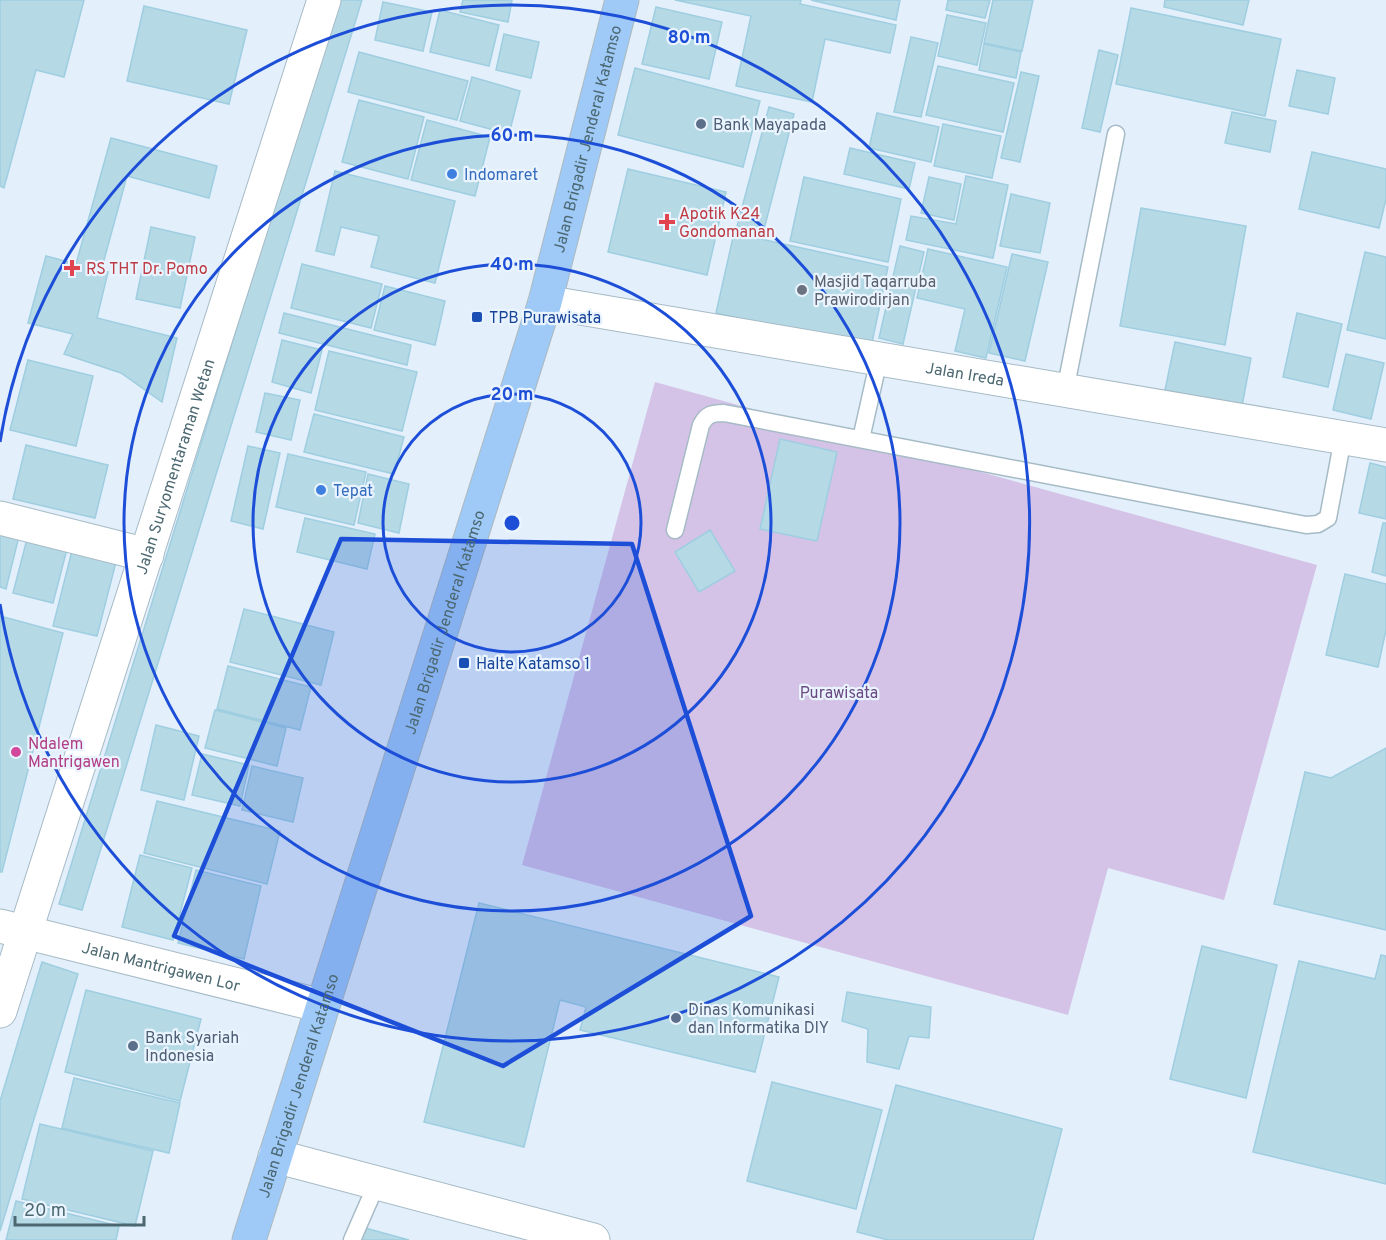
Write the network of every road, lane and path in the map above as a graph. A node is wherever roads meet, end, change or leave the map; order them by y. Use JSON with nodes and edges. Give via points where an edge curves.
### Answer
{"nodes":[{"id":1,"x":324,"y":0,"type":"edge"},
{"id":2,"x":622,"y":0,"type":"edge"},
{"id":3,"x":1116,"y":134,"type":"dead end"},
{"id":4,"x":545,"y":302,"type":"junction"},
{"id":5,"x":879,"y":359,"type":"junction"},
{"id":6,"x":1065,"y":390,"type":"junction"},
{"id":7,"x":1343,"y":438,"type":"junction"},
{"id":8,"x":861,"y":439,"type":"junction"},
{"id":9,"x":1386,"y":445,"type":"edge"},
{"id":10,"x":0,"y":518,"type":"edge"},
{"id":11,"x":675,"y":530,"type":"dead end"},
{"id":12,"x":147,"y":555,"type":"junction"},
{"id":13,"x":12,"y":930,"type":"edge"},
{"id":14,"x":322,"y":1006,"type":"junction"},
{"id":15,"x":0,"y":1011,"type":"edge"},
{"id":16,"x":275,"y":1156,"type":"junction"},
{"id":17,"x":377,"y":1183,"type":"junction"},
{"id":18,"x":249,"y":1240,"type":"edge"},
{"id":19,"x":352,"y":1240,"type":"edge"},
{"id":20,"x":593,"y":1240,"type":"edge"}],
"edges":[{"from":1,"to":12,"type":"street","name":"Jalan Suryomentaraman Wetan"},
{"from":2,"to":4,"type":"main road","name":"Jalan Brigadir Jenderal Katamso"},
{"from":3,"to":6,"type":"lane"},
{"from":4,"to":5,"type":"street","name":"Jalan Ireda"},
{"from":4,"to":14,"type":"main road","name":"Jalan Brigadir Jenderal Katamso"},
{"from":5,"to":6,"type":"street","name":"Jalan Ireda"},
{"from":5,"to":8,"type":"lane"},
{"from":6,"to":7,"type":"street","name":"Jalan Ireda"},
{"from":7,"to":8,"type":"lane","via":[[1328,518],[1306,525]]},
{"from":7,"to":9,"type":"street","name":"Jalan Ireda"},
{"from":8,"to":11,"type":"lane","via":[[713,413],[701,425]]},
{"from":10,"to":12,"type":"street"},
{"from":12,"to":13,"type":"street","name":"Jalan Suryomentaraman Wetan"},
{"from":13,"to":14,"type":"street","name":"Jalan Mantrigawen Lor"},
{"from":13,"to":15,"type":"street","name":"Jalan Suryomentaraman Wetan"},
{"from":14,"to":16,"type":"main road","name":"Jalan Brigadir Jenderal Katamso"},
{"from":16,"to":17,"type":"street"},
{"from":16,"to":18,"type":"main road","name":"Jalan Brigadir Jenderal Katamso"},
{"from":17,"to":19,"type":"lane"},
{"from":17,"to":20,"type":"street"}]}
